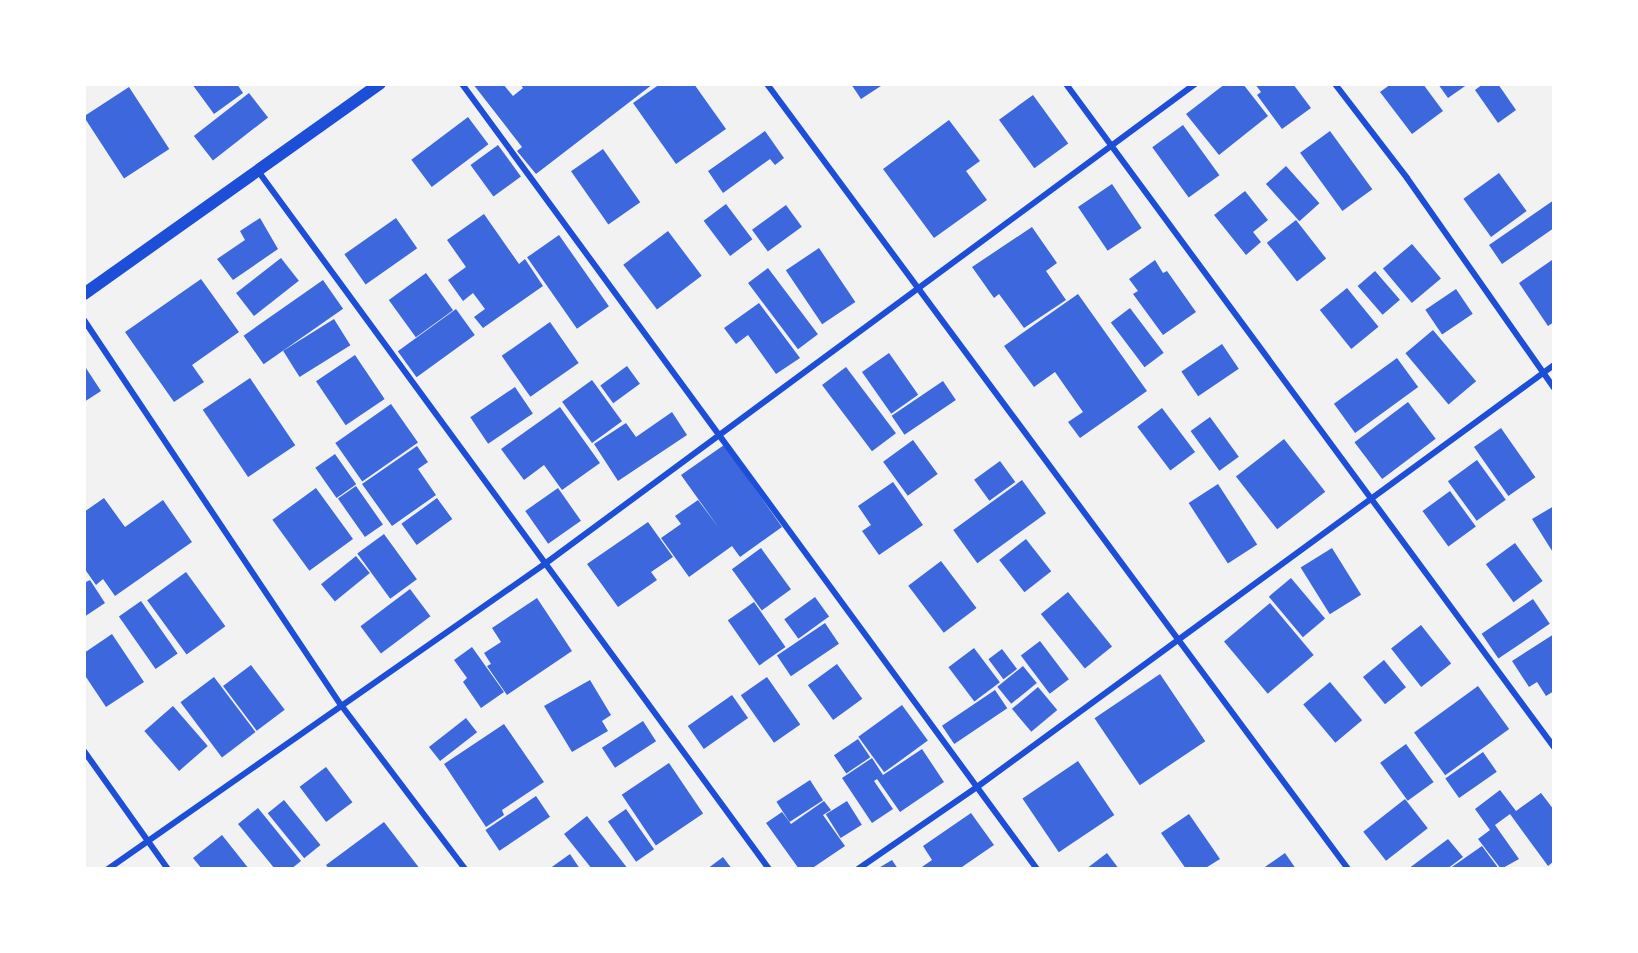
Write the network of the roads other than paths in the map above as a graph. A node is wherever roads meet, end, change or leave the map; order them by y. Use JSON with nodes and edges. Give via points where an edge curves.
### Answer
{"nodes":[{"id":1,"x":380,"y":84,"type":"edge"},
{"id":2,"x":462,"y":84,"type":"edge"},
{"id":3,"x":767,"y":84,"type":"edge"},
{"id":4,"x":1066,"y":84,"type":"edge"},
{"id":5,"x":1195,"y":84,"type":"edge"},
{"id":6,"x":1335,"y":84,"type":"edge"},
{"id":7,"x":1110,"y":145,"type":"junction"},
{"id":8,"x":257,"y":171,"type":"junction"},
{"id":9,"x":918,"y":287,"type":"junction"},
{"id":10,"x":84,"y":294,"type":"edge"},
{"id":11,"x":84,"y":320,"type":"edge"},
{"id":12,"x":1554,"y":365,"type":"edge"},
{"id":13,"x":1543,"y":373,"type":"junction"},
{"id":14,"x":1554,"y":388,"type":"edge"},
{"id":15,"x":720,"y":436,"type":"junction"},
{"id":16,"x":1371,"y":497,"type":"junction"},
{"id":17,"x":546,"y":563,"type":"junction"},
{"id":18,"x":1180,"y":637,"type":"junction"},
{"id":19,"x":340,"y":705,"type":"junction"},
{"id":20,"x":1554,"y":747,"type":"edge"},
{"id":21,"x":84,"y":751,"type":"edge"},
{"id":22,"x":977,"y":787,"type":"junction"},
{"id":23,"x":148,"y":840,"type":"junction"},
{"id":24,"x":108,"y":869,"type":"edge"},
{"id":25,"x":168,"y":869,"type":"edge"},
{"id":26,"x":465,"y":869,"type":"edge"},
{"id":27,"x":769,"y":869,"type":"edge"},
{"id":28,"x":858,"y":869,"type":"edge"},
{"id":29,"x":1037,"y":869,"type":"edge"},
{"id":30,"x":1348,"y":869,"type":"edge"}],
"edges":[{"from":1,"to":8,"type":"main road"},
{"from":2,"to":15,"type":"street"},
{"from":3,"to":9,"type":"street"},
{"from":4,"to":7,"type":"street"},
{"from":5,"to":7,"type":"street"},
{"from":6,"to":13,"type":"street","via":[[1407,178]]},
{"from":7,"to":9,"type":"street"},
{"from":7,"to":16,"type":"street"},
{"from":8,"to":10,"type":"main road"},
{"from":8,"to":17,"type":"street"},
{"from":9,"to":15,"type":"street"},
{"from":9,"to":18,"type":"street"},
{"from":11,"to":19,"type":"street"},
{"from":12,"to":13,"type":"street"},
{"from":13,"to":14,"type":"street"},
{"from":13,"to":16,"type":"street"},
{"from":15,"to":17,"type":"street"},
{"from":15,"to":22,"type":"street"},
{"from":16,"to":18,"type":"street"},
{"from":16,"to":20,"type":"street"},
{"from":17,"to":19,"type":"street"},
{"from":17,"to":27,"type":"street"},
{"from":18,"to":22,"type":"street"},
{"from":18,"to":30,"type":"street"},
{"from":19,"to":23,"type":"street"},
{"from":19,"to":26,"type":"street"},
{"from":21,"to":23,"type":"street"},
{"from":22,"to":28,"type":"street"},
{"from":22,"to":29,"type":"street"},
{"from":23,"to":24,"type":"street"},
{"from":23,"to":25,"type":"street"}]}
